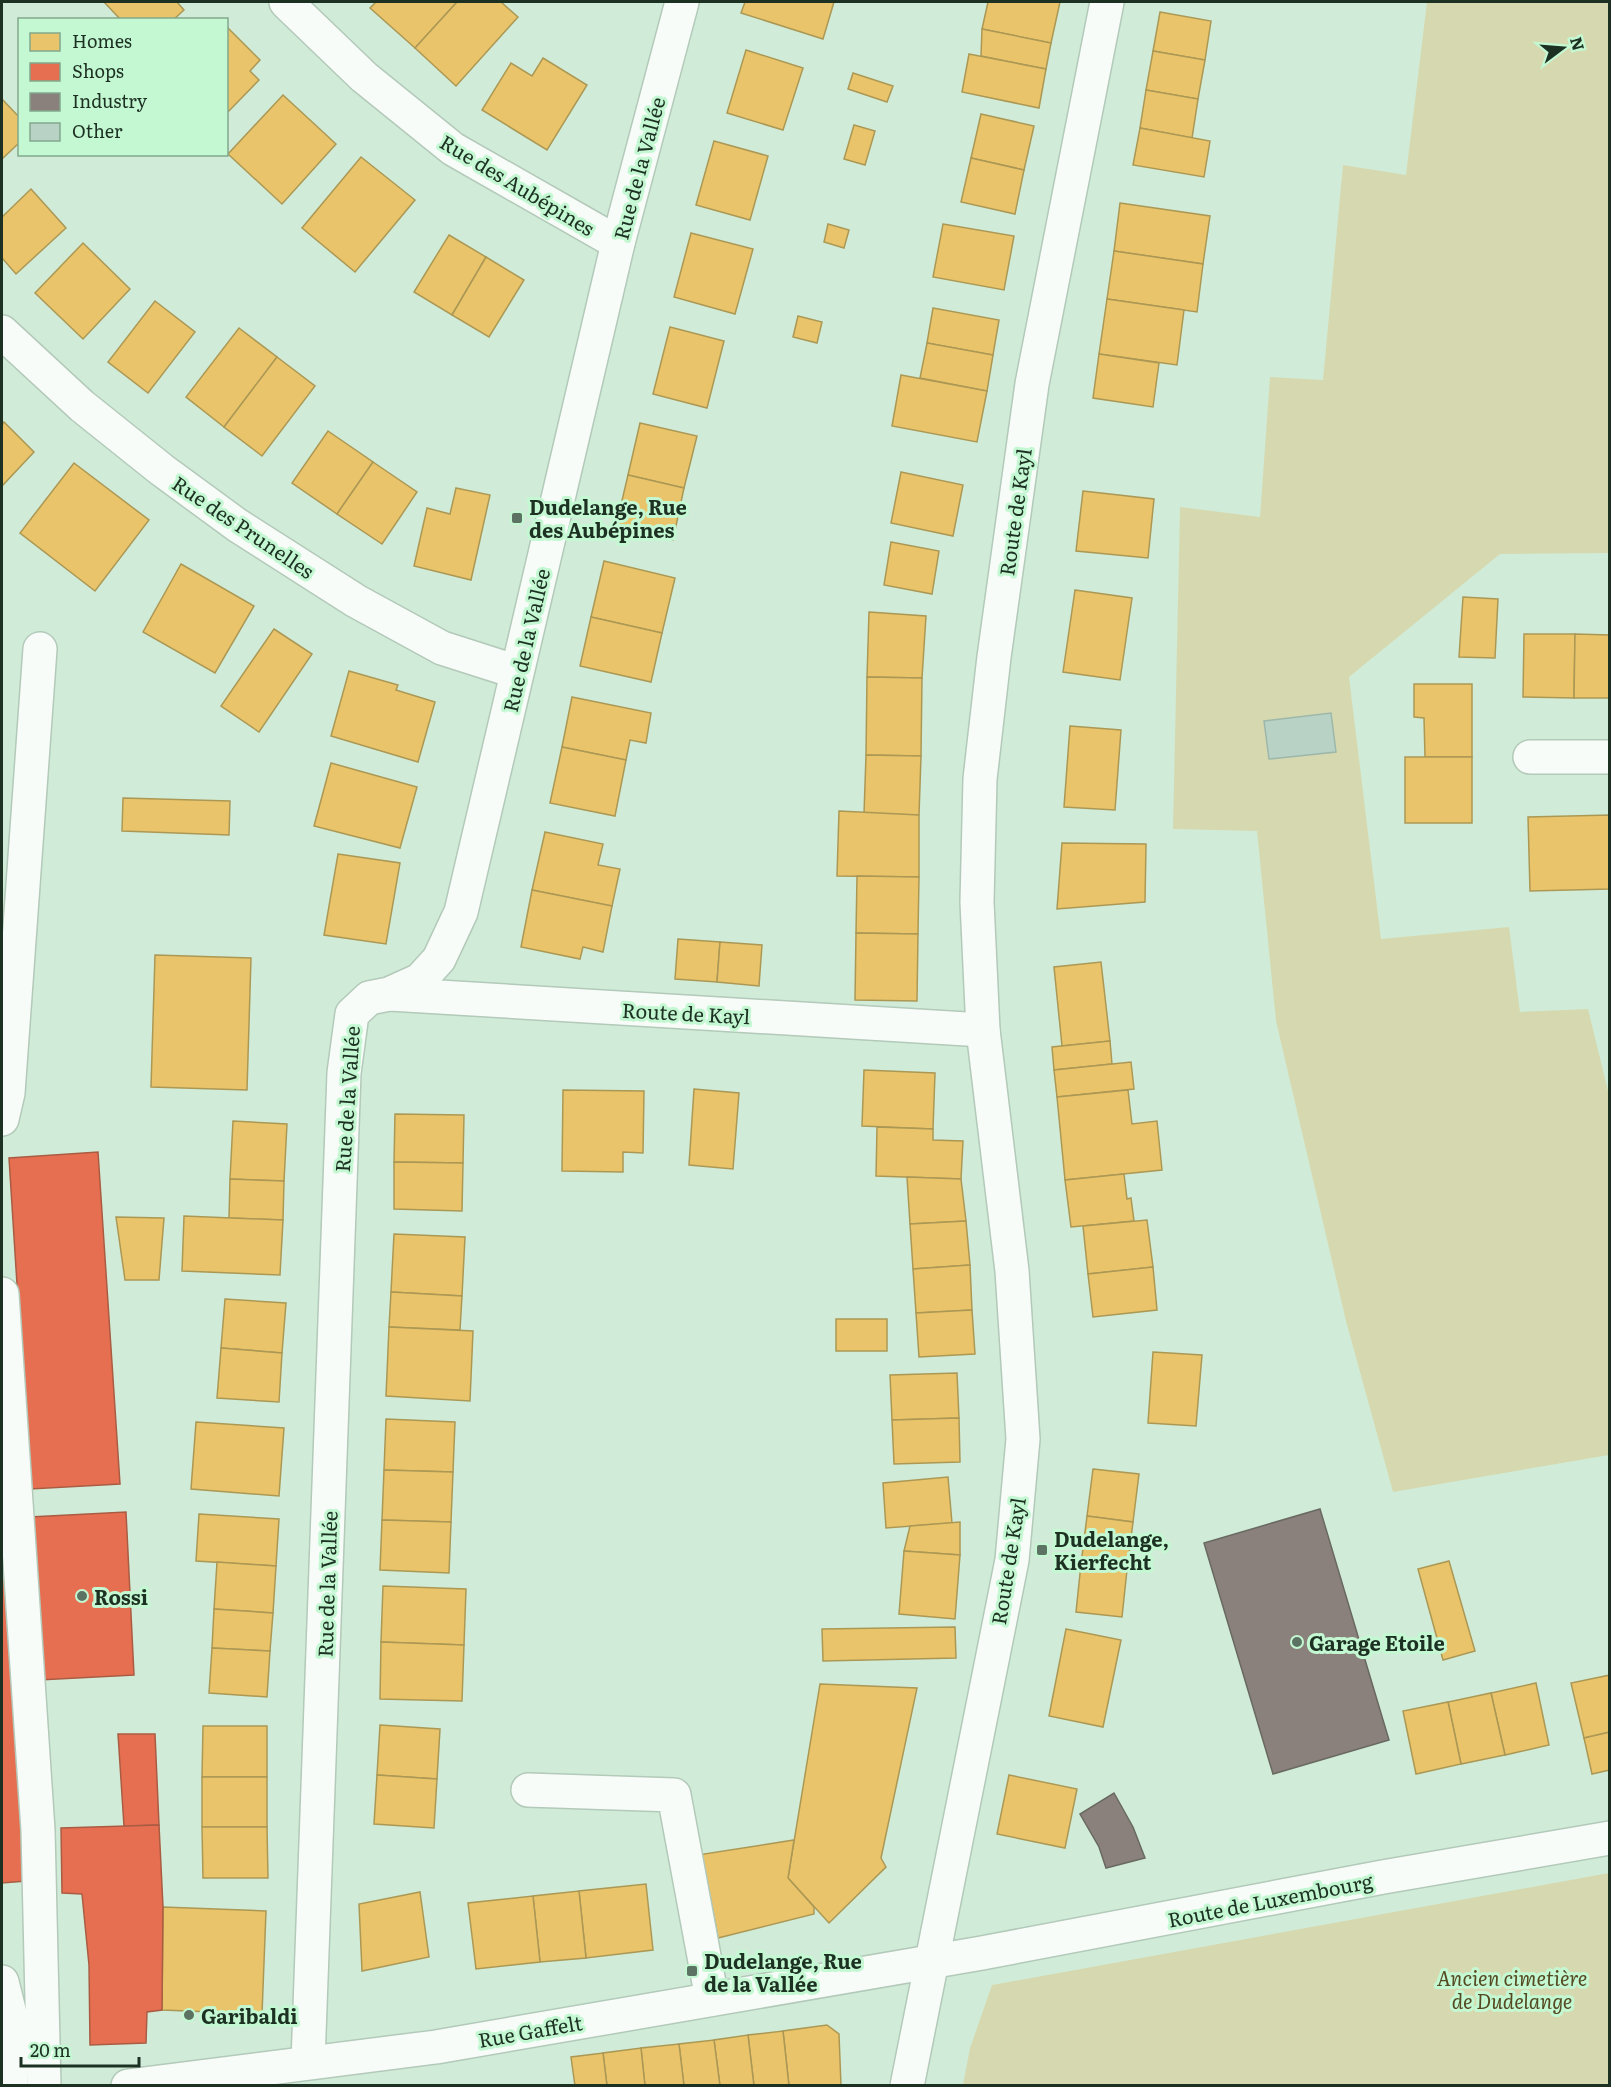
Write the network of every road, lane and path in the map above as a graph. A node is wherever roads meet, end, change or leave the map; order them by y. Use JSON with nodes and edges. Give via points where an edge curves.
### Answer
{"nodes":[{"id":1,"x":286,"y":2,"type":"edge"},
{"id":2,"x":682,"y":2,"type":"edge"},
{"id":3,"x":1107,"y":2,"type":"edge"},
{"id":4,"x":618,"y":243,"type":"junction"},
{"id":5,"x":2,"y":332,"type":"edge"},
{"id":6,"x":40,"y":649,"type":"dead end"},
{"id":7,"x":517,"y":672,"type":"junction"},
{"id":8,"x":1530,"y":757,"type":"dead end"},
{"id":9,"x":1610,"y":757,"type":"edge"},
{"id":10,"x":389,"y":994,"type":"junction"},
{"id":11,"x":983,"y":1030,"type":"junction"},
{"id":12,"x":2,"y":1119,"type":"edge"},
{"id":13,"x":2,"y":1294,"type":"edge"},
{"id":14,"x":528,"y":1790,"type":"dead end"},
{"id":15,"x":1610,"y":1838,"type":"edge"},
{"id":16,"x":931,"y":1962,"type":"junction"},
{"id":17,"x":2,"y":1982,"type":"edge"},
{"id":18,"x":712,"y":1999,"type":"junction"},
{"id":19,"x":308,"y":2062,"type":"junction"},
{"id":20,"x":244,"y":2078,"type":"edge"},
{"id":21,"x":12,"y":2085,"type":"edge"},
{"id":22,"x":44,"y":2085,"type":"edge"},
{"id":23,"x":128,"y":2085,"type":"edge"},
{"id":24,"x":907,"y":2085,"type":"edge"}],
"edges":[{"from":1,"to":4,"type":"street","name":"Rue des Aubépines","via":[[364,77],[453,149]]},
{"from":2,"to":4,"type":"street","name":"Rue de la Vallée"},
{"from":3,"to":11,"type":"street","name":"Route de Kayl","via":[[1032,384],[994,657],[981,779],[977,902]]},
{"from":4,"to":7,"type":"street","name":"Rue de la Vallée"},
{"from":5,"to":7,"type":"street","name":"Rue des Prunelles","via":[[82,406],[237,525],[356,601],[442,648]]},
{"from":6,"to":12,"type":"street","via":[[8,1093]]},
{"from":7,"to":10,"type":"street","name":"Rue de la Vallée","via":[[461,912],[440,959],[420,980]]},
{"from":8,"to":9,"type":"street"},
{"from":10,"to":11,"type":"street","name":"Route de Kayl"},
{"from":10,"to":19,"type":"street","name":"Rue de la Vallée","via":[[369,998],[352,1014],[344,1073]]},
{"from":11,"to":16,"type":"street","name":"Route de Kayl","via":[[1012,1271],[1023,1439],[1012,1560]]},
{"from":13,"to":22,"type":"street","via":[[38,1830]]},
{"from":14,"to":18,"type":"street","via":[[674,1795]]},
{"from":15,"to":16,"type":"street","name":"Route de Luxembourg"},
{"from":16,"to":18,"type":"street","name":"Rue Gaffelt"},
{"from":16,"to":24,"type":"street","name":"Route de Kayl"},
{"from":17,"to":21,"type":"street","via":[[12,2022]]},
{"from":18,"to":19,"type":"street","name":"Rue Gaffelt","via":[[436,2047]]},
{"from":19,"to":20,"type":"street","name":"Rue Gaffelt"},
{"from":20,"to":23,"type":"street","name":"Rue Gaffelt"}]}
